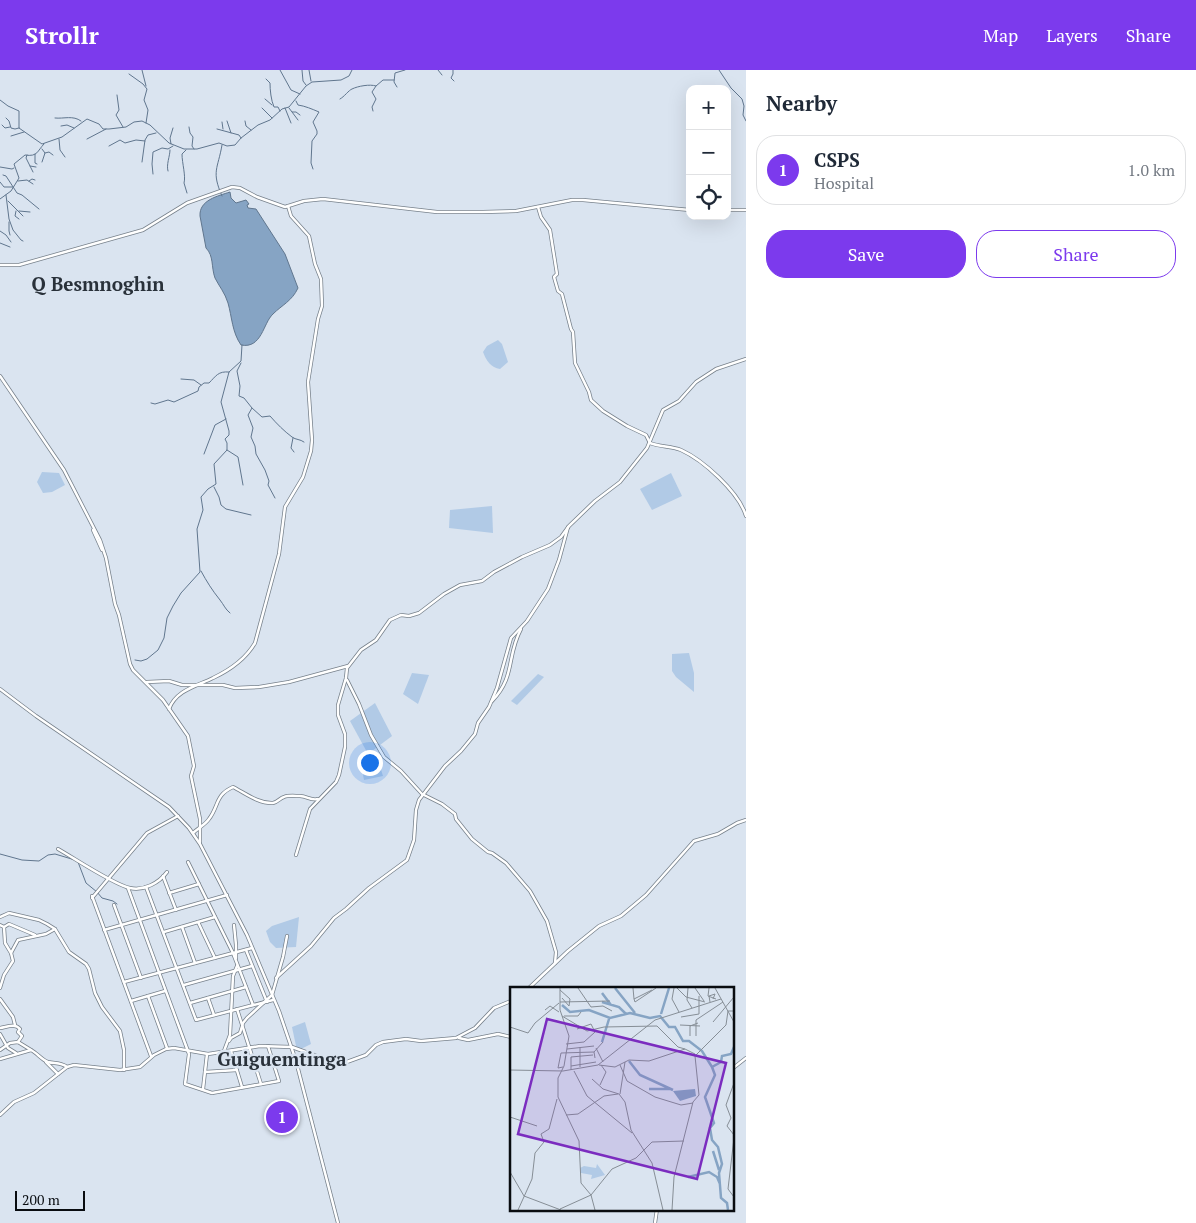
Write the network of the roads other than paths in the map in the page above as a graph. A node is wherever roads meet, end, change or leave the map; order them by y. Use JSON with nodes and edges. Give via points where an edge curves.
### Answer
{"nodes":[{"id":1,"x":288,"y":206,"type":"junction"},
{"id":2,"x":538,"y":207,"type":"junction"},
{"id":3,"x":686,"y":210,"type":"edge"},
{"id":4,"x":731,"y":210,"type":"edge"},
{"id":5,"x":746,"y":210,"type":"edge"},
{"id":6,"x":0,"y":265,"type":"edge"},
{"id":7,"x":746,"y":359,"type":"edge"},
{"id":8,"x":0,"y":376,"type":"edge"},
{"id":9,"x":650,"y":443,"type":"junction"},
{"id":10,"x":746,"y":516,"type":"edge"},
{"id":11,"x":569,"y":526,"type":"junction"},
{"id":12,"x":522,"y":628,"type":"junction"},
{"id":13,"x":349,"y":666,"type":"junction"},
{"id":14,"x":346,"y":678,"type":"junction"},
{"id":15,"x":146,"y":682,"type":"junction"},
{"id":16,"x":197,"y":685,"type":"junction"},
{"id":17,"x":0,"y":689,"type":"edge"},
{"id":18,"x":491,"y":702,"type":"junction"},
{"id":19,"x":170,"y":709,"type":"junction"},
{"id":20,"x":422,"y":794,"type":"junction"},
{"id":21,"x":318,"y":799,"type":"junction"},
{"id":22,"x":178,"y":816,"type":"junction"},
{"id":23,"x":746,"y":820,"type":"edge"},
{"id":24,"x":200,"y":827,"type":"junction"},
{"id":25,"x":193,"y":833,"type":"junction"},
{"id":26,"x":200,"y":844,"type":"junction"},
{"id":27,"x":58,"y":849,"type":"dead end"},
{"id":28,"x":296,"y":856,"type":"dead end"},
{"id":29,"x":188,"y":862,"type":"dead end"},
{"id":30,"x":167,"y":872,"type":"dead end"},
{"id":31,"x":163,"y":876,"type":"junction"},
{"id":32,"x":109,"y":878,"type":"junction"},
{"id":33,"x":199,"y":884,"type":"junction"},
{"id":34,"x":146,"y":886,"type":"junction"},
{"id":35,"x":128,"y":888,"type":"junction"},
{"id":36,"x":169,"y":893,"type":"junction"},
{"id":37,"x":227,"y":895,"type":"junction"},
{"id":38,"x":207,"y":901,"type":"junction"},
{"id":39,"x":114,"y":904,"type":"dead end"},
{"id":40,"x":176,"y":910,"type":"junction"},
{"id":41,"x":157,"y":915,"type":"junction"},
{"id":42,"x":0,"y":917,"type":"edge"},
{"id":43,"x":215,"y":917,"type":"junction"},
{"id":44,"x":140,"y":920,"type":"junction"},
{"id":45,"x":198,"y":922,"type":"junction"},
{"id":46,"x":0,"y":925,"type":"edge"},
{"id":47,"x":122,"y":925,"type":"junction"},
{"id":48,"x":234,"y":925,"type":"dead end"},
{"id":49,"x":4,"y":927,"type":"junction"},
{"id":50,"x":182,"y":927,"type":"junction"},
{"id":51,"x":55,"y":929,"type":"junction"},
{"id":52,"x":104,"y":930,"type":"junction"},
{"id":53,"x":164,"y":932,"type":"junction"},
{"id":54,"x":37,"y":936,"type":"junction"},
{"id":55,"x":287,"y":936,"type":"dead end"},
{"id":56,"x":252,"y":948,"type":"junction"},
{"id":57,"x":246,"y":949,"type":"junction"},
{"id":58,"x":234,"y":952,"type":"junction"},
{"id":59,"x":11,"y":953,"type":"junction"},
{"id":60,"x":215,"y":958,"type":"junction"},
{"id":61,"x":195,"y":963,"type":"junction"},
{"id":62,"x":555,"y":963,"type":"junction"},
{"id":63,"x":252,"y":966,"type":"junction"},
{"id":64,"x":177,"y":968,"type":"junction"},
{"id":65,"x":238,"y":970,"type":"junction"},
{"id":66,"x":159,"y":973,"type":"junction"},
{"id":67,"x":141,"y":978,"type":"junction"},
{"id":68,"x":276,"y":978,"type":"junction"},
{"id":69,"x":124,"y":982,"type":"junction"},
{"id":70,"x":184,"y":986,"type":"junction"},
{"id":71,"x":246,"y":987,"type":"junction"},
{"id":72,"x":530,"y":987,"type":"edge"},
{"id":73,"x":0,"y":988,"type":"edge"},
{"id":74,"x":166,"y":991,"type":"junction"},
{"id":75,"x":232,"y":991,"type":"junction"},
{"id":76,"x":272,"y":995,"type":"junction"},
{"id":77,"x":148,"y":996,"type":"junction"},
{"id":78,"x":0,"y":998,"type":"edge"},
{"id":79,"x":208,"y":998,"type":"junction"},
{"id":80,"x":273,"y":1000,"type":"junction"},
{"id":81,"x":130,"y":1001,"type":"junction"},
{"id":82,"x":510,"y":1001,"type":"edge"},
{"id":83,"x":190,"y":1002,"type":"junction"},
{"id":84,"x":266,"y":1002,"type":"junction"},
{"id":85,"x":253,"y":1005,"type":"junction"},
{"id":86,"x":237,"y":1009,"type":"junction"},
{"id":87,"x":230,"y":1011,"type":"junction"},
{"id":88,"x":214,"y":1015,"type":"junction"},
{"id":89,"x":15,"y":1025,"type":"junction"},
{"id":90,"x":242,"y":1027,"type":"junction"},
{"id":91,"x":0,"y":1028,"type":"edge"},
{"id":92,"x":0,"y":1034,"type":"edge"},
{"id":93,"x":510,"y":1037,"type":"edge"},
{"id":94,"x":456,"y":1038,"type":"junction"},
{"id":95,"x":18,"y":1042,"type":"junction"},
{"id":96,"x":228,"y":1043,"type":"junction"},
{"id":97,"x":6,"y":1045,"type":"junction"},
{"id":98,"x":268,"y":1046,"type":"junction"},
{"id":99,"x":249,"y":1047,"type":"junction"},
{"id":100,"x":292,"y":1047,"type":"junction"},
{"id":101,"x":167,"y":1048,"type":"junction"},
{"id":102,"x":0,"y":1050,"type":"edge"},
{"id":103,"x":31,"y":1050,"type":"junction"},
{"id":104,"x":188,"y":1050,"type":"junction"},
{"id":105,"x":230,"y":1050,"type":"junction"},
{"id":106,"x":224,"y":1051,"type":"junction"},
{"id":107,"x":18,"y":1054,"type":"junction"},
{"id":108,"x":207,"y":1054,"type":"junction"},
{"id":109,"x":151,"y":1056,"type":"junction"},
{"id":110,"x":746,"y":1058,"type":"edge"},
{"id":111,"x":0,"y":1059,"type":"edge"},
{"id":112,"x":46,"y":1062,"type":"junction"},
{"id":113,"x":67,"y":1067,"type":"junction"},
{"id":114,"x":734,"y":1067,"type":"edge"},
{"id":115,"x":124,"y":1070,"type":"junction"},
{"id":116,"x":237,"y":1070,"type":"junction"},
{"id":117,"x":205,"y":1072,"type":"junction"},
{"id":118,"x":58,"y":1074,"type":"junction"},
{"id":119,"x":261,"y":1084,"type":"junction"},
{"id":120,"x":242,"y":1087,"type":"junction"},
{"id":121,"x":203,"y":1090,"type":"junction"},
{"id":122,"x":0,"y":1115,"type":"edge"},
{"id":123,"x":657,"y":1210,"type":"edge"},
{"id":124,"x":338,"y":1223,"type":"edge"},
{"id":125,"x":655,"y":1223,"type":"edge"}],
"edges":[{"from":1,"to":2,"type":"street","via":[[324,199],[437,212],[508,212]]},
{"from":1,"to":6,"type":"street","via":[[271,203],[232,187],[187,202],[142,230],[19,265]]},
{"from":1,"to":16,"type":"street","via":[[291,216],[309,236],[321,280],[322,306],[308,382],[310,451],[303,477],[285,507],[279,554],[255,643],[239,663]]},
{"from":2,"to":3,"type":"street","via":[[583,200]]},
{"from":2,"to":9,"type":"street","via":[[551,235],[557,274],[554,277],[573,332],[575,362],[590,398],[603,411],[646,435]]},
{"from":4,"to":5,"type":"street"},
{"from":7,"to":9,"type":"street","via":[[716,369],[696,382],[679,401],[666,407]]},
{"from":8,"to":15,"type":"street","via":[[64,470],[100,540],[130,664]]},
{"from":9,"to":10,"type":"street","via":[[682,451],[712,471],[723,481]]},
{"from":9,"to":11,"type":"street","via":[[616,486]]},
{"from":11,"to":12,"type":"street","via":[[548,589]]},
{"from":11,"to":13,"type":"street","via":[[546,548],[522,557],[482,581],[460,585],[419,613],[390,620],[376,640],[361,650]]},
{"from":12,"to":18,"type":"street","via":[[512,649],[505,685]]},
{"from":12,"to":18,"type":"street","via":[[511,638]]},
{"from":13,"to":14,"type":"street"},
{"from":13,"to":16,"type":"street","via":[[259,687]]},
{"from":14,"to":20,"type":"street","via":[[379,750]]},
{"from":14,"to":21,"type":"street","via":[[338,705],[345,734],[343,758],[336,782]]},
{"from":15,"to":16,"type":"street"},
{"from":15,"to":19,"type":"street"},
{"from":16,"to":19,"type":"street","via":[[177,696]]},
{"from":17,"to":22,"type":"street"},
{"from":18,"to":20,"type":"street","via":[[467,745]]},
{"from":19,"to":24,"type":"street","via":[[188,736],[192,751],[194,766],[191,776]]},
{"from":20,"to":62,"type":"street","via":[[455,814],[472,839],[515,872],[547,921],[556,952]]},
{"from":20,"to":68,"type":"street","via":[[407,860],[334,918],[311,946]]},
{"from":21,"to":24,"type":"street","via":[[291,796],[272,803],[256,800],[233,787],[220,796],[213,814]]},
{"from":21,"to":28,"type":"street","via":[[310,809]]},
{"from":22,"to":25,"type":"street"},
{"from":22,"to":32,"type":"street","via":[[147,833]]},
{"from":23,"to":62,"type":"street","via":[[694,841],[646,895],[621,916],[599,926]]},
{"from":24,"to":25,"type":"street"},
{"from":24,"to":26,"type":"street"},
{"from":25,"to":26,"type":"street"},
{"from":26,"to":37,"type":"street"},
{"from":27,"to":32,"type":"street"},
{"from":29,"to":33,"type":"street"},
{"from":30,"to":31,"type":"street"},
{"from":31,"to":34,"type":"street"},
{"from":31,"to":36,"type":"street"},
{"from":32,"to":35,"type":"street"},
{"from":32,"to":52,"type":"street","via":[[92,897]]},
{"from":33,"to":36,"type":"street"},
{"from":33,"to":38,"type":"street"},
{"from":34,"to":35,"type":"street"},
{"from":34,"to":41,"type":"street"},
{"from":35,"to":44,"type":"street"},
{"from":36,"to":40,"type":"street"},
{"from":37,"to":38,"type":"street"},
{"from":37,"to":56,"type":"street"},
{"from":38,"to":40,"type":"street"},
{"from":38,"to":43,"type":"street"},
{"from":39,"to":47,"type":"street"},
{"from":40,"to":41,"type":"street"},
{"from":41,"to":44,"type":"street"},
{"from":41,"to":53,"type":"street"},
{"from":42,"to":51,"type":"street","via":[[9,913],[39,920]]},
{"from":43,"to":45,"type":"street"},
{"from":43,"to":58,"type":"street"},
{"from":44,"to":47,"type":"street"},
{"from":44,"to":66,"type":"street"},
{"from":45,"to":50,"type":"street"},
{"from":45,"to":60,"type":"street"},
{"from":46,"to":49,"type":"street"},
{"from":47,"to":52,"type":"street"},
{"from":47,"to":67,"type":"street"},
{"from":48,"to":58,"type":"street"},
{"from":49,"to":54,"type":"street","via":[[9,924]]},
{"from":49,"to":59,"type":"street","via":[[5,943]]},
{"from":50,"to":53,"type":"street"},
{"from":50,"to":61,"type":"street"},
{"from":51,"to":54,"type":"street"},
{"from":51,"to":115,"type":"street","via":[[70,952],[88,967],[102,1007],[120,1031]]},
{"from":52,"to":69,"type":"street"},
{"from":53,"to":64,"type":"street"},
{"from":54,"to":59,"type":"street","via":[[18,940]]},
{"from":55,"to":68,"type":"street"},
{"from":56,"to":57,"type":"street"},
{"from":56,"to":76,"type":"street"},
{"from":57,"to":58,"type":"street"},
{"from":57,"to":63,"type":"street"},
{"from":58,"to":60,"type":"street"},
{"from":58,"to":65,"type":"street"},
{"from":59,"to":73,"type":"street","via":[[13,963]]},
{"from":60,"to":61,"type":"street"},
{"from":61,"to":64,"type":"street"},
{"from":62,"to":72,"type":"street"},
{"from":63,"to":65,"type":"street"},
{"from":63,"to":84,"type":"street"},
{"from":64,"to":66,"type":"street"},
{"from":64,"to":70,"type":"street"},
{"from":65,"to":70,"type":"street"},
{"from":65,"to":71,"type":"street"},
{"from":65,"to":75,"type":"street","via":[[233,976]]},
{"from":66,"to":67,"type":"street"},
{"from":66,"to":74,"type":"street"},
{"from":67,"to":69,"type":"street"},
{"from":68,"to":76,"type":"street"},
{"from":69,"to":81,"type":"street"},
{"from":70,"to":83,"type":"street"},
{"from":71,"to":75,"type":"street"},
{"from":71,"to":85,"type":"street"},
{"from":74,"to":77,"type":"street"},
{"from":74,"to":104,"type":"street"},
{"from":75,"to":79,"type":"street"},
{"from":75,"to":87,"type":"street"},
{"from":76,"to":80,"type":"street"},
{"from":76,"to":84,"type":"street"},
{"from":77,"to":81,"type":"street"},
{"from":77,"to":101,"type":"street"},
{"from":78,"to":89,"type":"street"},
{"from":79,"to":83,"type":"street"},
{"from":79,"to":88,"type":"street"},
{"from":80,"to":84,"type":"street"},
{"from":80,"to":100,"type":"street"},
{"from":81,"to":109,"type":"street"},
{"from":82,"to":94,"type":"street","via":[[494,1008],[476,1028]]},
{"from":83,"to":88,"type":"street","via":[[196,1020]]},
{"from":84,"to":85,"type":"street"},
{"from":84,"to":90,"type":"street","via":[[247,1018]]},
{"from":85,"to":86,"type":"street"},
{"from":86,"to":87,"type":"street"},
{"from":86,"to":90,"type":"street"},
{"from":87,"to":88,"type":"street"},
{"from":87,"to":96,"type":"street"},
{"from":89,"to":91,"type":"street"},
{"from":89,"to":95,"type":"street","via":[[22,1035]]},
{"from":90,"to":96,"type":"street"},
{"from":90,"to":99,"type":"street"},
{"from":92,"to":97,"type":"street"},
{"from":93,"to":94,"type":"street","via":[[498,1034],[468,1040]]},
{"from":94,"to":100,"type":"street","via":[[383,1042],[366,1055],[344,1063]]},
{"from":95,"to":97,"type":"street"},
{"from":95,"to":103,"type":"street"},
{"from":96,"to":106,"type":"street"},
{"from":97,"to":102,"type":"street"},
{"from":97,"to":107,"type":"street"},
{"from":98,"to":99,"type":"street"},
{"from":98,"to":100,"type":"street"},
{"from":98,"to":119,"type":"street","via":[[279,1081]]},
{"from":99,"to":105,"type":"street"},
{"from":99,"to":119,"type":"street"},
{"from":100,"to":124,"type":"street"},
{"from":101,"to":104,"type":"street"},
{"from":101,"to":109,"type":"street"},
{"from":103,"to":107,"type":"street"},
{"from":103,"to":112,"type":"street"},
{"from":104,"to":108,"type":"street"},
{"from":104,"to":121,"type":"street","via":[[185,1084]]},
{"from":105,"to":106,"type":"street"},
{"from":105,"to":116,"type":"street"},
{"from":106,"to":108,"type":"street"},
{"from":107,"to":111,"type":"street"},
{"from":108,"to":117,"type":"street"},
{"from":109,"to":115,"type":"street","via":[[140,1066]]},
{"from":110,"to":114,"type":"street"},
{"from":112,"to":113,"type":"street"},
{"from":112,"to":118,"type":"street"},
{"from":113,"to":115,"type":"street","via":[[77,1065]]},
{"from":113,"to":118,"type":"street"},
{"from":116,"to":117,"type":"street"},
{"from":116,"to":120,"type":"street"},
{"from":117,"to":121,"type":"street"},
{"from":118,"to":122,"type":"street","via":[[34,1093],[14,1102]]},
{"from":119,"to":120,"type":"street"},
{"from":120,"to":121,"type":"street","via":[[212,1093]]},
{"from":123,"to":125,"type":"street"}]}
